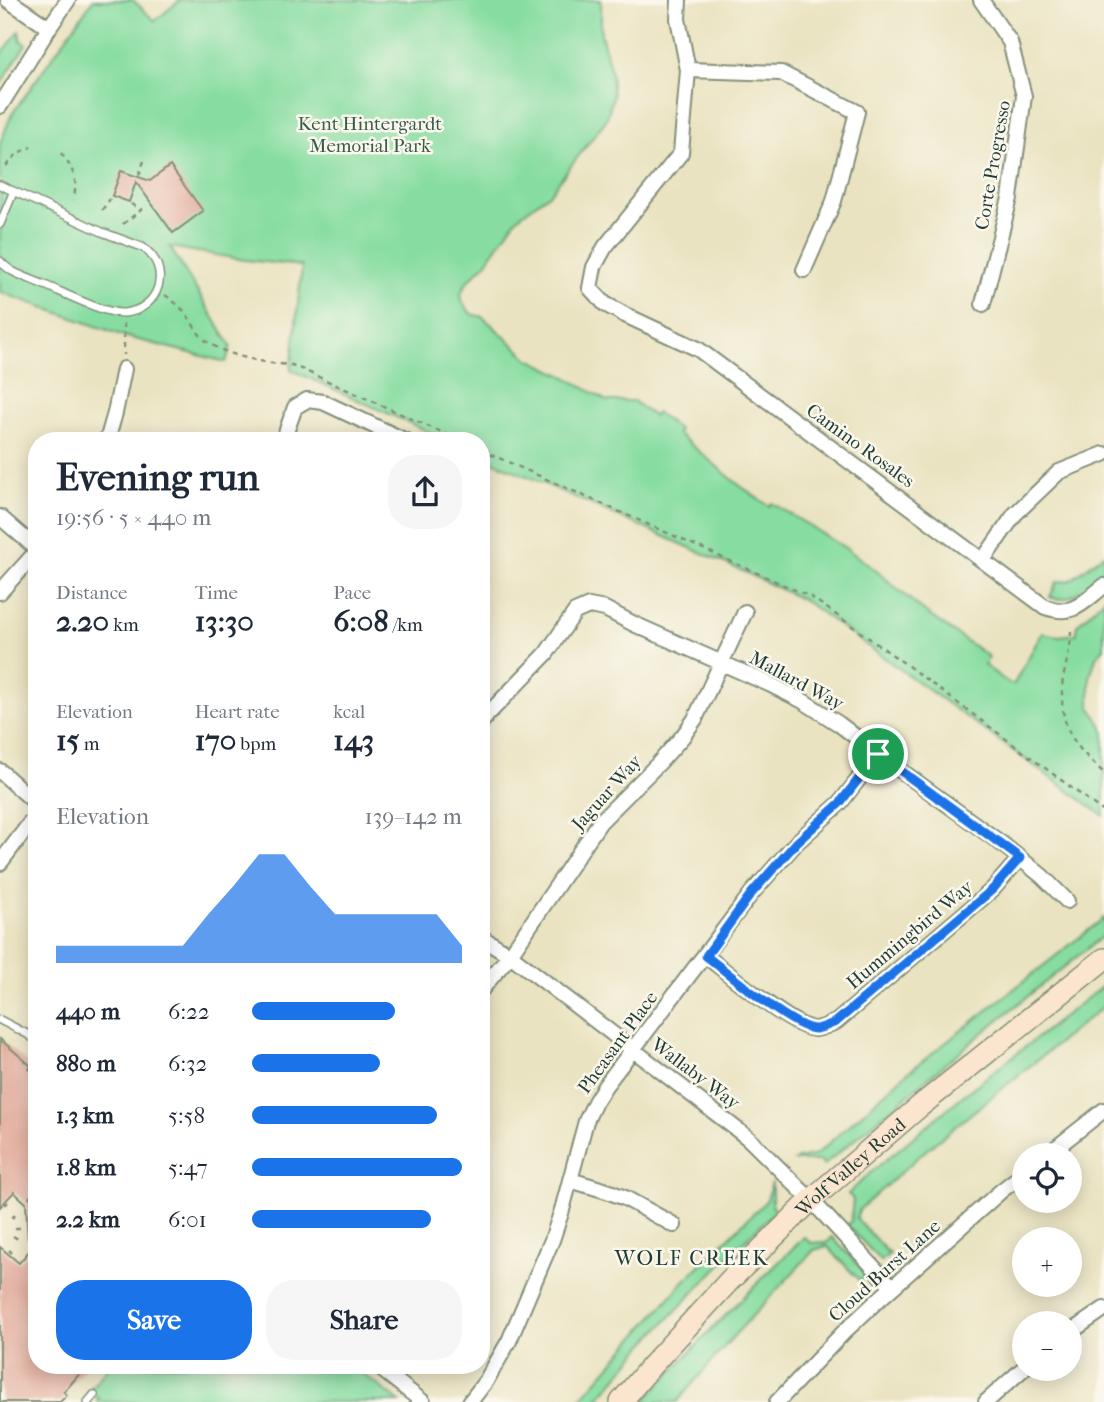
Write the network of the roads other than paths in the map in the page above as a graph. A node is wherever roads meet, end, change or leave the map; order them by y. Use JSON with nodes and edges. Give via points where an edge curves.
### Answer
{"nodes":[{"id":1,"x":8,"y":0,"type":"edge"},
{"id":2,"x":68,"y":0,"type":"edge"},
{"id":3,"x":679,"y":0,"type":"edge"},
{"id":4,"x":981,"y":0,"type":"edge"},
{"id":5,"x":49,"y":28,"type":"junction"},
{"id":6,"x":688,"y":70,"type":"junction"},
{"id":7,"x":0,"y":106,"type":"edge"},
{"id":8,"x":0,"y":186,"type":"edge"},
{"id":9,"x":13,"y":193,"type":"junction"},
{"id":10,"x":0,"y":223,"type":"edge"},
{"id":11,"x":0,"y":261,"type":"edge"},
{"id":12,"x":804,"y":270,"type":"dead end"},
{"id":13,"x":983,"y":303,"type":"dead end"},
{"id":14,"x":124,"y":369,"type":"road end"},
{"id":15,"x":110,"y":432,"type":"edge"},
{"id":16,"x":286,"y":432,"type":"edge"},
{"id":17,"x":387,"y":432,"type":"edge"},
{"id":18,"x":1104,"y":454,"type":"edge"},
{"id":19,"x":0,"y":517,"type":"edge"},
{"id":20,"x":28,"y":542,"type":"edge"},
{"id":21,"x":28,"y":560,"type":"edge"},
{"id":22,"x":983,"y":560,"type":"junction"},
{"id":23,"x":1104,"y":586,"type":"edge"},
{"id":24,"x":0,"y":592,"type":"edge"},
{"id":25,"x":745,"y":612,"type":"dead end"},
{"id":26,"x":722,"y":664,"type":"junction"},
{"id":27,"x":490,"y":711,"type":"edge"},
{"id":28,"x":878,"y":754,"type":"junction"},
{"id":29,"x":0,"y":771,"type":"edge"},
{"id":30,"x":28,"y":796,"type":"edge"},
{"id":31,"x":28,"y":826,"type":"edge"},
{"id":32,"x":1020,"y":858,"type":"junction"},
{"id":33,"x":0,"y":863,"type":"edge"},
{"id":34,"x":1067,"y":901,"type":"dead end"},
{"id":35,"x":490,"y":943,"type":"edge"},
{"id":36,"x":510,"y":956,"type":"junction"},
{"id":37,"x":706,"y":956,"type":"junction"},
{"id":38,"x":1104,"y":959,"type":"edge"},
{"id":39,"x":490,"y":979,"type":"edge"},
{"id":40,"x":0,"y":1020,"type":"edge"},
{"id":41,"x":28,"y":1036,"type":"edge"},
{"id":42,"x":633,"y":1049,"type":"junction"},
{"id":43,"x":1104,"y":1110,"type":"edge"},
{"id":44,"x":1062,"y":1143,"type":"edge"},
{"id":45,"x":570,"y":1180,"type":"junction"},
{"id":46,"x":1012,"y":1182,"type":"edge"},
{"id":47,"x":811,"y":1200,"type":"junction"},
{"id":48,"x":674,"y":1225,"type":"dead end"},
{"id":49,"x":892,"y":1287,"type":"junction"},
{"id":50,"x":1104,"y":1309,"type":"edge"},
{"id":51,"x":1082,"y":1324,"type":"edge"},
{"id":52,"x":387,"y":1374,"type":"edge"},
{"id":53,"x":1012,"y":1379,"type":"edge"},
{"id":54,"x":94,"y":1395,"type":"dead end"},
{"id":55,"x":88,"y":1402,"type":"edge"},
{"id":56,"x":423,"y":1402,"type":"edge"},
{"id":57,"x":470,"y":1402,"type":"edge"},
{"id":58,"x":621,"y":1402,"type":"edge"},
{"id":59,"x":777,"y":1402,"type":"edge"},
{"id":60,"x":986,"y":1402,"type":"edge"}],
"edges":[{"from":1,"to":5,"type":"street"},
{"from":2,"to":5,"type":"street"},
{"from":3,"to":6,"type":"street"},
{"from":4,"to":13,"type":"street","name":"Corte Progresso","via":[[1010,42],[1024,96],[1010,198]]},
{"from":5,"to":7,"type":"street"},
{"from":6,"to":12,"type":"street","via":[[781,73],[857,112],[834,201]]},
{"from":6,"to":22,"type":"street","name":"Camino Rosales","via":[[681,153],[605,247],[590,288],[615,309],[698,349]]},
{"from":8,"to":9,"type":"lane"},
{"from":9,"to":10,"type":"lane"},
{"from":9,"to":11,"type":"lane","via":[[147,250],[160,280],[147,304],[116,313],[13,271]]},
{"from":14,"to":15,"type":"street"},
{"from":16,"to":17,"type":"street","via":[[295,407],[307,400],[323,402]]},
{"from":18,"to":22,"type":"street","via":[[1059,472],[1016,514]]},
{"from":19,"to":20,"type":"street"},
{"from":21,"to":24,"type":"street"},
{"from":22,"to":23,"type":"street","name":"Camino Rosales","via":[[1045,607],[1059,612],[1073,610]]},
{"from":25,"to":26,"type":"street","name":"Jaguar Way"},
{"from":26,"to":27,"type":"street","name":"Mallard Way","via":[[605,609],[589,606],[575,612],[546,654]]},
{"from":26,"to":28,"type":"street","name":"Mallard Way","via":[[803,701]]},
{"from":26,"to":36,"type":"street","name":"Jaguar Way","via":[[683,736],[600,822]]},
{"from":28,"to":32,"type":"street","name":"Mallard Way"},
{"from":28,"to":37,"type":"street","name":"Pheasant Place","via":[[840,803],[751,894]]},
{"from":29,"to":30,"type":"street"},
{"from":31,"to":33,"type":"street"},
{"from":32,"to":34,"type":"street","name":"Mallard Way"},
{"from":32,"to":37,"type":"street","name":"Hummingbird Way","via":[[993,889],[836,1022],[816,1030],[774,1009]]},
{"from":35,"to":36,"type":"street","name":"Wallaby Way"},
{"from":36,"to":39,"type":"street","name":"Jaguar Way"},
{"from":36,"to":42,"type":"street","name":"Wallaby Way"},
{"from":37,"to":42,"type":"street","name":"Pheasant Place"},
{"from":38,"to":47,"type":"main road","name":"Wolf Valley Road"},
{"from":40,"to":41,"type":"lane"},
{"from":42,"to":45,"type":"street","name":"Pheasant Place","via":[[590,1112]]},
{"from":42,"to":47,"type":"street","name":"Wallaby Way","via":[[748,1138]]},
{"from":43,"to":44,"type":"street"},
{"from":45,"to":48,"type":"street","via":[[625,1198]]},
{"from":45,"to":57,"type":"street","name":"Pheasant Place","via":[[552,1240],[509,1341]]},
{"from":46,"to":49,"type":"street","name":"Cloud Burst Lane"},
{"from":47,"to":49,"type":"street","name":"Wallaby Way"},
{"from":47,"to":58,"type":"main road","name":"Wolf Valley Road","via":[[730,1280]]},
{"from":49,"to":59,"type":"street","name":"Cloud Burst Lane"},
{"from":50,"to":51,"type":"street"},
{"from":52,"to":56,"type":"street"},
{"from":53,"to":60,"type":"street"},
{"from":54,"to":55,"type":"lane"}]}
